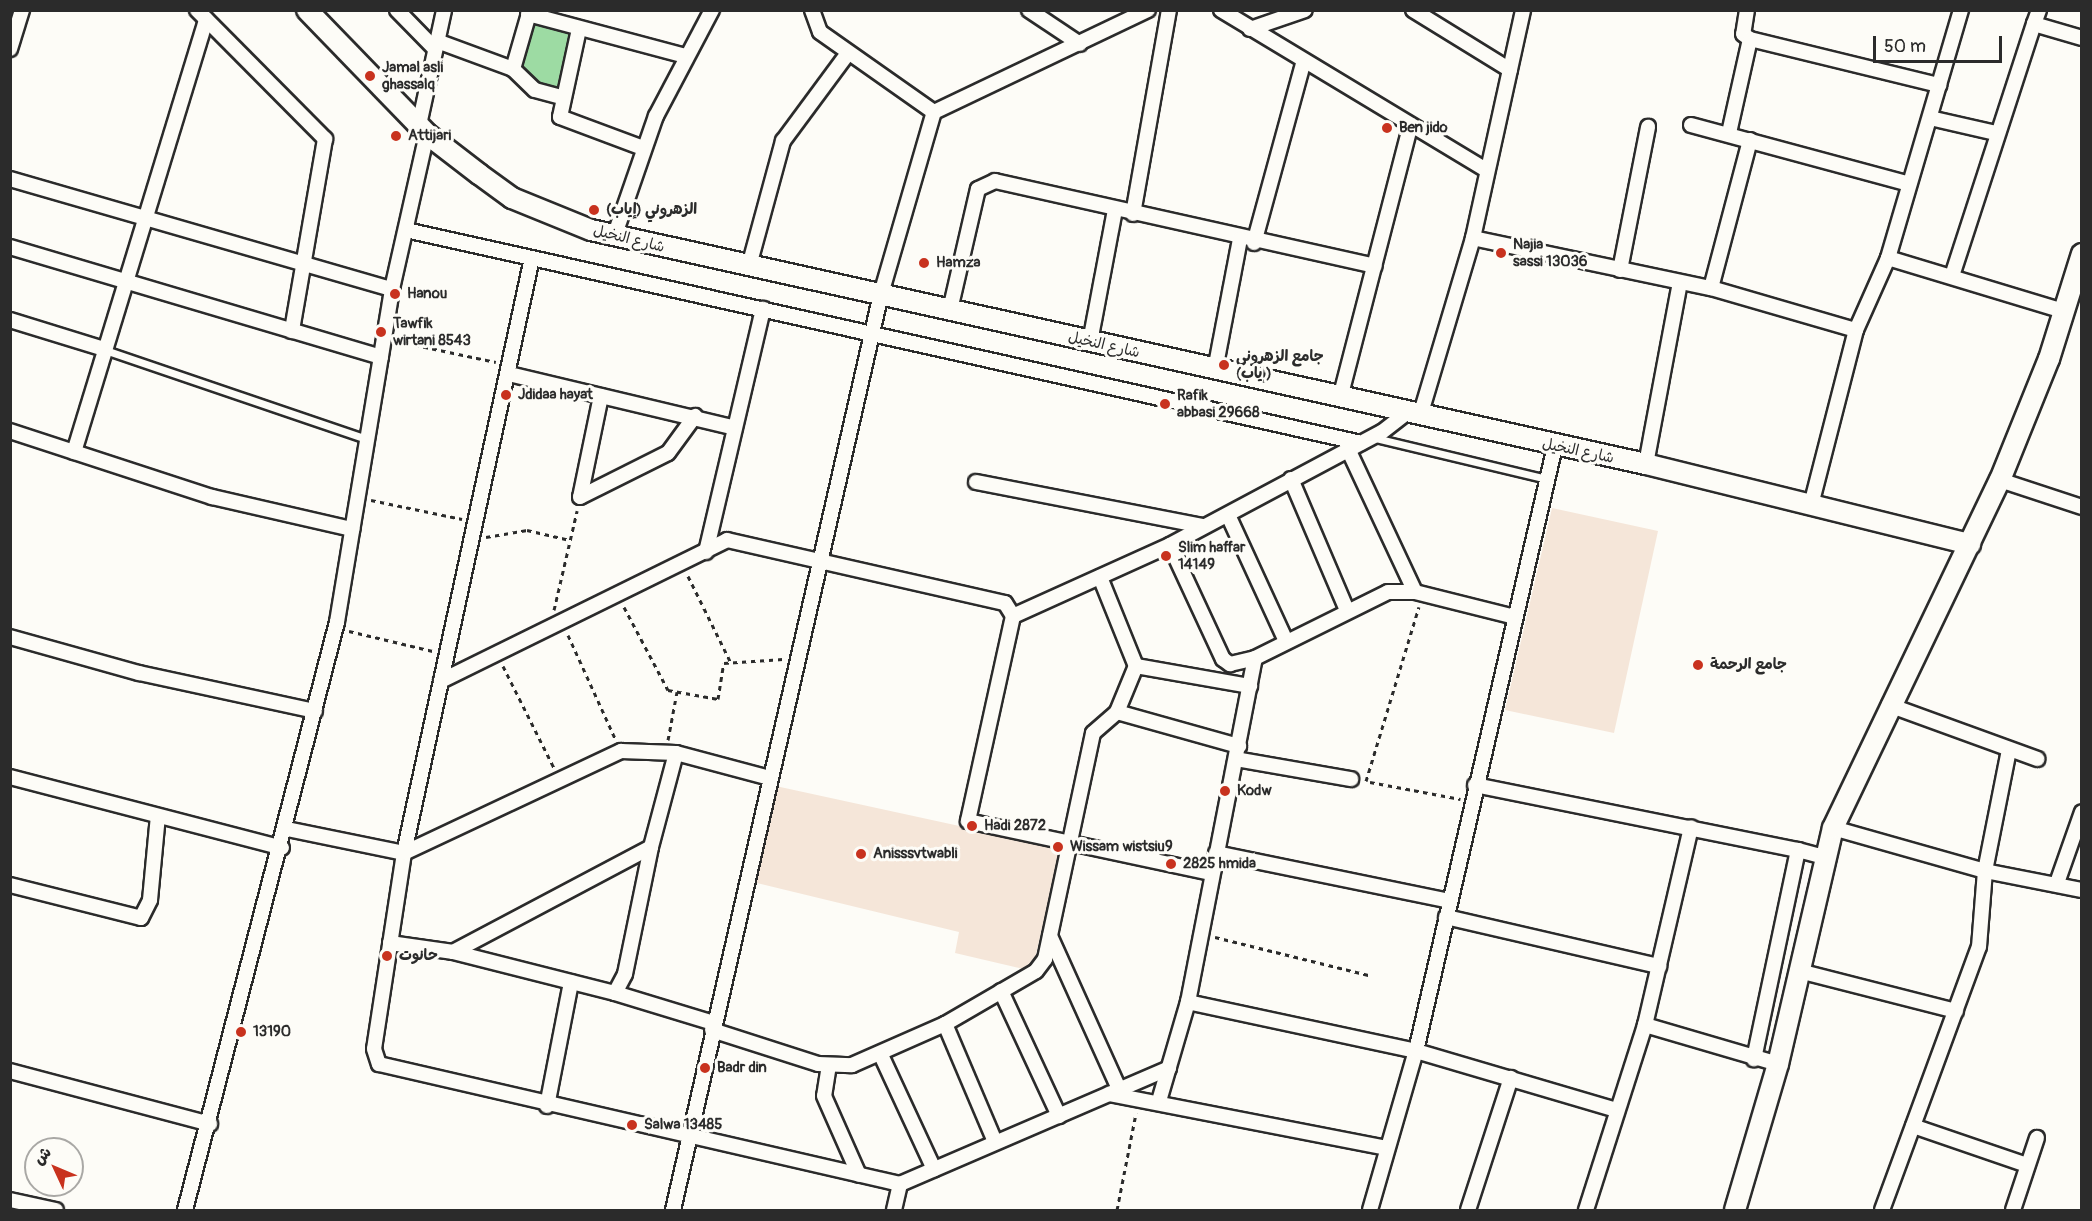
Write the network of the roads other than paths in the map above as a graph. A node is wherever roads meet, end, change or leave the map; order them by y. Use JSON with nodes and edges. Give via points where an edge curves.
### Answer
{"nodes":[{"id":1,"x":22,"y":10,"type":"edge"},
{"id":2,"x":307,"y":10,"type":"edge"},
{"id":3,"x":397,"y":10,"type":"edge"},
{"id":4,"x":444,"y":10,"type":"edge"},
{"id":5,"x":712,"y":10,"type":"edge"},
{"id":6,"x":812,"y":10,"type":"edge"},
{"id":7,"x":1029,"y":10,"type":"edge"},
{"id":8,"x":1148,"y":10,"type":"edge"},
{"id":9,"x":1169,"y":10,"type":"edge"},
{"id":10,"x":1221,"y":10,"type":"edge"},
{"id":11,"x":1305,"y":10,"type":"edge"},
{"id":12,"x":1413,"y":10,"type":"edge"},
{"id":13,"x":1523,"y":10,"type":"edge"},
{"id":14,"x":1747,"y":10,"type":"edge"},
{"id":15,"x":1961,"y":10,"type":"edge"},
{"id":16,"x":529,"y":12,"type":"edge"},
{"id":17,"x":202,"y":15,"type":"edge"},
{"id":18,"x":2036,"y":17,"type":"edge"},
{"id":19,"x":579,"y":29,"type":"junction"},
{"id":20,"x":1250,"y":29,"type":"junction"},
{"id":21,"x":1750,"y":39,"type":"junction"},
{"id":22,"x":2082,"y":39,"type":"edge"},
{"id":23,"x":1080,"y":44,"type":"junction"},
{"id":24,"x":436,"y":45,"type":"junction"},
{"id":25,"x":10,"y":50,"type":"edge"},
{"id":26,"x":848,"y":52,"type":"junction"},
{"id":27,"x":686,"y":56,"type":"junction"},
{"id":28,"x":1303,"y":64,"type":"junction"},
{"id":29,"x":513,"y":69,"type":"junction"},
{"id":30,"x":1510,"y":70,"type":"junction"},
{"id":31,"x":1939,"y":85,"type":"junction"},
{"id":32,"x":562,"y":97,"type":"junction"},
{"id":33,"x":934,"y":112,"type":"junction"},
{"id":34,"x":1930,"y":118,"type":"junction"},
{"id":35,"x":1691,"y":125,"type":"dead end"},
{"id":36,"x":1410,"y":127,"type":"junction"},
{"id":37,"x":1648,"y":127,"type":"dead end"},
{"id":38,"x":423,"y":129,"type":"junction"},
{"id":39,"x":1729,"y":133,"type":"junction"},
{"id":40,"x":1996,"y":133,"type":"junction"},
{"id":41,"x":1750,"y":140,"type":"junction"},
{"id":42,"x":643,"y":148,"type":"junction"},
{"id":43,"x":1486,"y":170,"type":"junction"},
{"id":44,"x":10,"y":179,"type":"edge"},
{"id":45,"x":1909,"y":184,"type":"junction"},
{"id":46,"x":1115,"y":210,"type":"junction"},
{"id":47,"x":1133,"y":214,"type":"junction"},
{"id":48,"x":144,"y":218,"type":"junction"},
{"id":49,"x":406,"y":230,"type":"junction"},
{"id":50,"x":614,"y":237,"type":"junction"},
{"id":51,"x":1473,"y":238,"type":"junction"},
{"id":52,"x":1247,"y":241,"type":"junction"},
{"id":53,"x":10,"y":247,"type":"edge"},
{"id":54,"x":2082,"y":254,"type":"edge"},
{"id":55,"x":532,"y":258,"type":"junction"},
{"id":56,"x":1888,"y":258,"type":"junction"},
{"id":57,"x":308,"y":265,"type":"junction"},
{"id":58,"x":749,"y":266,"type":"junction"},
{"id":59,"x":1375,"y":266,"type":"junction"},
{"id":60,"x":1620,"y":270,"type":"junction"},
{"id":61,"x":1952,"y":276,"type":"junction"},
{"id":62,"x":124,"y":281,"type":"junction"},
{"id":63,"x":1680,"y":283,"type":"junction"},
{"id":64,"x":1711,"y":288,"type":"junction"},
{"id":65,"x":392,"y":289,"type":"junction"},
{"id":66,"x":882,"y":294,"type":"junction"},
{"id":67,"x":763,"y":309,"type":"junction"},
{"id":68,"x":950,"y":310,"type":"junction"},
{"id":69,"x":2064,"y":311,"type":"junction"},
{"id":70,"x":10,"y":320,"type":"edge"},
{"id":71,"x":1856,"y":330,"type":"junction"},
{"id":72,"x":292,"y":331,"type":"junction"},
{"id":73,"x":874,"y":334,"type":"junction"},
{"id":74,"x":1090,"y":342,"type":"junction"},
{"id":75,"x":104,"y":350,"type":"junction"},
{"id":76,"x":381,"y":357,"type":"junction"},
{"id":77,"x":510,"y":369,"type":"junction"},
{"id":78,"x":1215,"y":370,"type":"junction"},
{"id":79,"x":601,"y":396,"type":"junction"},
{"id":80,"x":1340,"y":398,"type":"junction"},
{"id":81,"x":1413,"y":414,"type":"junction"},
{"id":82,"x":695,"y":416,"type":"junction"},
{"id":83,"x":735,"y":428,"type":"junction"},
{"id":84,"x":10,"y":431,"type":"edge"},
{"id":85,"x":367,"y":439,"type":"junction"},
{"id":86,"x":1361,"y":443,"type":"junction"},
{"id":87,"x":1555,"y":446,"type":"junction"},
{"id":88,"x":74,"y":452,"type":"junction"},
{"id":89,"x":1646,"y":465,"type":"junction"},
{"id":90,"x":1291,"y":479,"type":"junction"},
{"id":91,"x":1547,"y":479,"type":"junction"},
{"id":92,"x":2000,"y":480,"type":"junction"},
{"id":93,"x":976,"y":482,"type":"dead end"},
{"id":94,"x":1811,"y":505,"type":"junction"},
{"id":95,"x":2082,"y":507,"type":"edge"},
{"id":96,"x":1228,"y":514,"type":"junction"},
{"id":97,"x":1203,"y":526,"type":"junction"},
{"id":98,"x":352,"y":529,"type":"junction"},
{"id":99,"x":1970,"y":544,"type":"junction"},
{"id":100,"x":1170,"y":545,"type":"junction"},
{"id":101,"x":706,"y":552,"type":"junction"},
{"id":102,"x":824,"y":560,"type":"junction"},
{"id":103,"x":1100,"y":577,"type":"junction"},
{"id":104,"x":1419,"y":593,"type":"junction"},
{"id":105,"x":1346,"y":608,"type":"junction"},
{"id":106,"x":1013,"y":616,"type":"junction"},
{"id":107,"x":1515,"y":617,"type":"junction"},
{"id":108,"x":10,"y":637,"type":"edge"},
{"id":109,"x":1286,"y":641,"type":"junction"},
{"id":110,"x":1255,"y":658,"type":"junction"},
{"id":111,"x":1136,"y":666,"type":"junction"},
{"id":112,"x":441,"y":681,"type":"junction"},
{"id":113,"x":1250,"y":686,"type":"junction"},
{"id":114,"x":1889,"y":705,"type":"junction"},
{"id":115,"x":315,"y":711,"type":"junction"},
{"id":116,"x":1117,"y":712,"type":"junction"},
{"id":117,"x":2009,"y":750,"type":"junction"},
{"id":118,"x":1238,"y":752,"type":"junction"},
{"id":119,"x":671,"y":753,"type":"junction"},
{"id":120,"x":2037,"y":759,"type":"dead end"},
{"id":121,"x":10,"y":777,"type":"edge"},
{"id":122,"x":770,"y":778,"type":"junction"},
{"id":123,"x":1352,"y":780,"type":"road end"},
{"id":124,"x":1475,"y":785,"type":"junction"},
{"id":125,"x":2082,"y":812,"type":"edge"},
{"id":126,"x":158,"y":816,"type":"junction"},
{"id":127,"x":1691,"y":827,"type":"junction"},
{"id":128,"x":1833,"y":828,"type":"junction"},
{"id":129,"x":287,"y":829,"type":"junction"},
{"id":130,"x":1068,"y":843,"type":"junction"},
{"id":131,"x":651,"y":847,"type":"junction"},
{"id":132,"x":282,"y":848,"type":"junction"},
{"id":133,"x":1798,"y":850,"type":"junction"},
{"id":134,"x":404,"y":853,"type":"junction"},
{"id":135,"x":1216,"y":853,"type":"junction"},
{"id":136,"x":1825,"y":857,"type":"junction"},
{"id":137,"x":1985,"y":871,"type":"junction"},
{"id":138,"x":1210,"y":873,"type":"junction"},
{"id":139,"x":2056,"y":883,"type":"junction"},
{"id":140,"x":10,"y":885,"type":"edge"},
{"id":141,"x":2082,"y":890,"type":"edge"},
{"id":142,"x":1449,"y":901,"type":"junction"},
{"id":143,"x":1446,"y":917,"type":"junction"},
{"id":144,"x":1050,"y":936,"type":"junction"},
{"id":145,"x":390,"y":943,"type":"junction"},
{"id":146,"x":453,"y":952,"type":"junction"},
{"id":147,"x":1659,"y":966,"type":"junction"},
{"id":148,"x":1799,"y":971,"type":"junction"},
{"id":149,"x":571,"y":982,"type":"junction"},
{"id":150,"x":1001,"y":991,"type":"junction"},
{"id":151,"x":615,"y":993,"type":"junction"},
{"id":152,"x":1188,"y":1002,"type":"junction"},
{"id":153,"x":1956,"y":1011,"type":"junction"},
{"id":154,"x":945,"y":1024,"type":"junction"},
{"id":155,"x":1645,"y":1024,"type":"junction"},
{"id":156,"x":713,"y":1026,"type":"junction"},
{"id":157,"x":1416,"y":1050,"type":"junction"},
{"id":158,"x":881,"y":1055,"type":"junction"},
{"id":159,"x":1754,"y":1059,"type":"junction"},
{"id":160,"x":1778,"y":1064,"type":"junction"},
{"id":161,"x":829,"y":1065,"type":"junction"},
{"id":162,"x":1170,"y":1068,"type":"junction"},
{"id":163,"x":10,"y":1071,"type":"edge"},
{"id":164,"x":1511,"y":1078,"type":"junction"},
{"id":165,"x":1114,"y":1091,"type":"junction"},
{"id":166,"x":1159,"y":1101,"type":"junction"},
{"id":167,"x":547,"y":1106,"type":"junction"},
{"id":168,"x":1616,"y":1110,"type":"junction"},
{"id":169,"x":1059,"y":1116,"type":"junction"},
{"id":170,"x":210,"y":1124,"type":"junction"},
{"id":171,"x":1913,"y":1126,"type":"junction"},
{"id":172,"x":688,"y":1138,"type":"junction"},
{"id":173,"x":2037,"y":1138,"type":"dead end"},
{"id":174,"x":995,"y":1142,"type":"junction"},
{"id":175,"x":1386,"y":1148,"type":"junction"},
{"id":176,"x":2027,"y":1165,"type":"junction"},
{"id":177,"x":934,"y":1169,"type":"junction"},
{"id":178,"x":859,"y":1175,"type":"junction"},
{"id":179,"x":900,"y":1184,"type":"junction"},
{"id":180,"x":10,"y":1200,"type":"edge"},
{"id":181,"x":56,"y":1210,"type":"edge"},
{"id":182,"x":185,"y":1210,"type":"edge"},
{"id":183,"x":674,"y":1210,"type":"edge"},
{"id":184,"x":894,"y":1210,"type":"edge"},
{"id":185,"x":1370,"y":1210,"type":"edge"},
{"id":186,"x":1468,"y":1210,"type":"edge"},
{"id":187,"x":1586,"y":1210,"type":"edge"},
{"id":188,"x":1735,"y":1210,"type":"edge"},
{"id":189,"x":1882,"y":1210,"type":"edge"},
{"id":190,"x":2013,"y":1210,"type":"edge"}],
"edges":[{"from":1,"to":25,"type":"street"},
{"from":2,"to":38,"type":"main road","name":"شارع النخيل"},
{"from":3,"to":24,"type":"street"},
{"from":4,"to":24,"type":"street"},
{"from":5,"to":27,"type":"street"},
{"from":6,"to":26,"type":"street","via":[[813,24]]},
{"from":7,"to":23,"type":"street"},
{"from":8,"to":23,"type":"street"},
{"from":9,"to":47,"type":"street"},
{"from":10,"to":20,"type":"street"},
{"from":11,"to":20,"type":"street"},
{"from":12,"to":30,"type":"street"},
{"from":13,"to":30,"type":"street"},
{"from":14,"to":21,"type":"street","via":[[1743,34]]},
{"from":15,"to":31,"type":"street"},
{"from":16,"to":19,"type":"street"},
{"from":16,"to":29,"type":"street"},
{"from":17,"to":48,"type":"street"},
{"from":17,"to":57,"type":"street","via":[[326,139]]},
{"from":18,"to":22,"type":"street"},
{"from":18,"to":40,"type":"street"},
{"from":19,"to":27,"type":"street"},
{"from":19,"to":32,"type":"street"},
{"from":20,"to":28,"type":"street"},
{"from":21,"to":31,"type":"street"},
{"from":21,"to":39,"type":"street"},
{"from":23,"to":33,"type":"street"},
{"from":24,"to":29,"type":"street"},
{"from":24,"to":38,"type":"street"},
{"from":26,"to":33,"type":"street"},
{"from":26,"to":58,"type":"street","via":[[783,141]]},
{"from":27,"to":42,"type":"street"},
{"from":28,"to":36,"type":"street"},
{"from":28,"to":52,"type":"street"},
{"from":29,"to":32,"type":"street","via":[[535,90]]},
{"from":30,"to":43,"type":"street"},
{"from":31,"to":34,"type":"street"},
{"from":32,"to":42,"type":"street","via":[[563,119]]},
{"from":33,"to":66,"type":"street"},
{"from":34,"to":40,"type":"street"},
{"from":34,"to":45,"type":"street"},
{"from":35,"to":39,"type":"street"},
{"from":36,"to":43,"type":"street"},
{"from":36,"to":59,"type":"street"},
{"from":37,"to":60,"type":"street"},
{"from":38,"to":49,"type":"street"},
{"from":38,"to":50,"type":"main road","name":"شارع النخيل","via":[[512,198]]},
{"from":39,"to":41,"type":"street"},
{"from":40,"to":61,"type":"street"},
{"from":41,"to":45,"type":"street"},
{"from":41,"to":64,"type":"street"},
{"from":42,"to":50,"type":"street"},
{"from":43,"to":51,"type":"street"},
{"from":44,"to":48,"type":"street"},
{"from":45,"to":56,"type":"street"},
{"from":46,"to":47,"type":"street"},
{"from":46,"to":68,"type":"street","via":[[995,181],[981,186]]},
{"from":46,"to":74,"type":"street"},
{"from":47,"to":52,"type":"street"},
{"from":48,"to":57,"type":"street"},
{"from":48,"to":62,"type":"street"},
{"from":49,"to":55,"type":"street"},
{"from":49,"to":65,"type":"street"},
{"from":50,"to":58,"type":"main road","name":"شارع النخيل"},
{"from":51,"to":60,"type":"street"},
{"from":51,"to":81,"type":"street"},
{"from":52,"to":59,"type":"street"},
{"from":52,"to":78,"type":"street"},
{"from":53,"to":62,"type":"street"},
{"from":54,"to":69,"type":"main road"},
{"from":55,"to":67,"type":"street"},
{"from":55,"to":77,"type":"street"},
{"from":56,"to":61,"type":"street"},
{"from":56,"to":71,"type":"street"},
{"from":57,"to":65,"type":"street"},
{"from":57,"to":72,"type":"street"},
{"from":58,"to":66,"type":"main road","name":"شارع النخيل"},
{"from":59,"to":80,"type":"street"},
{"from":60,"to":63,"type":"street"},
{"from":61,"to":69,"type":"street"},
{"from":62,"to":72,"type":"street"},
{"from":62,"to":75,"type":"street"},
{"from":63,"to":64,"type":"street"},
{"from":63,"to":89,"type":"street"},
{"from":64,"to":71,"type":"street"},
{"from":65,"to":76,"type":"street"},
{"from":66,"to":68,"type":"main road","name":"شارع النخيل"},
{"from":66,"to":73,"type":"street"},
{"from":67,"to":73,"type":"street"},
{"from":67,"to":83,"type":"street"},
{"from":68,"to":74,"type":"main road","name":"شارع النخيل"},
{"from":69,"to":92,"type":"main road"},
{"from":70,"to":75,"type":"street"},
{"from":71,"to":94,"type":"street"},
{"from":72,"to":76,"type":"street"},
{"from":73,"to":86,"type":"street"},
{"from":73,"to":102,"type":"street"},
{"from":74,"to":78,"type":"main road","name":"شارع النخيل"},
{"from":75,"to":85,"type":"lane"},
{"from":75,"to":88,"type":"street"},
{"from":76,"to":85,"type":"street"},
{"from":77,"to":79,"type":"street"},
{"from":77,"to":112,"type":"street"},
{"from":78,"to":80,"type":"main road","name":"شارع النخيل"},
{"from":79,"to":82,"type":"street"},
{"from":79,"to":82,"type":"street","via":[[580,497],[668,453]]},
{"from":80,"to":81,"type":"main road","name":"شارع النخيل"},
{"from":81,"to":86,"type":"street"},
{"from":81,"to":87,"type":"main road","name":"شارع النخيل"},
{"from":82,"to":83,"type":"street"},
{"from":83,"to":101,"type":"street"},
{"from":84,"to":88,"type":"street"},
{"from":85,"to":98,"type":"street"},
{"from":86,"to":90,"type":"street"},
{"from":86,"to":91,"type":"lane"},
{"from":86,"to":104,"type":"street"},
{"from":87,"to":89,"type":"main road","name":"شارع النخيل"},
{"from":87,"to":91,"type":"street"},
{"from":88,"to":98,"type":"street","via":[[212,497]]},
{"from":89,"to":94,"type":"main road","name":"شارع النخيل"},
{"from":90,"to":96,"type":"street"},
{"from":90,"to":105,"type":"street"},
{"from":91,"to":107,"type":"street"},
{"from":92,"to":95,"type":"street"},
{"from":92,"to":99,"type":"main road"},
{"from":93,"to":97,"type":"street"},
{"from":94,"to":99,"type":"main road","name":"شارع النخيل"},
{"from":96,"to":97,"type":"street"},
{"from":96,"to":109,"type":"street"},
{"from":97,"to":100,"type":"street"},
{"from":98,"to":115,"type":"street","via":[[336,628]]},
{"from":99,"to":114,"type":"main road"},
{"from":100,"to":103,"type":"street"},
{"from":100,"to":110,"type":"street","via":[[1223,659],[1230,664]]},
{"from":101,"to":102,"type":"street","via":[[733,540]]},
{"from":101,"to":112,"type":"street"},
{"from":102,"to":106,"type":"street","via":[[1005,603]]},
{"from":102,"to":122,"type":"street"},
{"from":103,"to":106,"type":"street"},
{"from":103,"to":111,"type":"street"},
{"from":104,"to":105,"type":"street","via":[[1388,592]]},
{"from":104,"to":107,"type":"street"},
{"from":105,"to":109,"type":"street"},
{"from":106,"to":130,"type":"street","via":[[967,818]]},
{"from":107,"to":124,"type":"street"},
{"from":108,"to":115,"type":"street","via":[[138,673]]},
{"from":109,"to":110,"type":"street"},
{"from":110,"to":113,"type":"street"},
{"from":111,"to":113,"type":"street"},
{"from":111,"to":116,"type":"street"},
{"from":112,"to":134,"type":"street"},
{"from":113,"to":118,"type":"street"},
{"from":114,"to":117,"type":"street"},
{"from":114,"to":128,"type":"main road"},
{"from":115,"to":129,"type":"street"},
{"from":116,"to":118,"type":"street"},
{"from":116,"to":130,"type":"street","via":[[1093,733]]},
{"from":117,"to":120,"type":"street"},
{"from":117,"to":137,"type":"street"},
{"from":118,"to":123,"type":"street"},
{"from":118,"to":135,"type":"street"},
{"from":119,"to":122,"type":"street"},
{"from":119,"to":131,"type":"street"},
{"from":119,"to":134,"type":"street","via":[[621,751],[558,777]]},
{"from":121,"to":126,"type":"street"},
{"from":122,"to":156,"type":"street"},
{"from":124,"to":127,"type":"street"},
{"from":124,"to":142,"type":"street"},
{"from":125,"to":139,"type":"street"},
{"from":126,"to":132,"type":"street"},
{"from":126,"to":140,"type":"street","via":[[150,900],[141,918]]},
{"from":127,"to":133,"type":"street"},
{"from":127,"to":147,"type":"street"},
{"from":128,"to":136,"type":"main road"},
{"from":128,"to":137,"type":"street"},
{"from":129,"to":132,"type":"street"},
{"from":129,"to":134,"type":"street"},
{"from":130,"to":138,"type":"street"},
{"from":130,"to":144,"type":"street"},
{"from":131,"to":146,"type":"street"},
{"from":131,"to":151,"type":"street","via":[[625,974]]},
{"from":132,"to":170,"type":"street"},
{"from":133,"to":136,"type":"street"},
{"from":133,"to":159,"type":"street"},
{"from":134,"to":145,"type":"street"},
{"from":135,"to":138,"type":"street"},
{"from":135,"to":142,"type":"street"},
{"from":136,"to":148,"type":"main road"},
{"from":137,"to":139,"type":"street"},
{"from":137,"to":153,"type":"street","via":[[1979,947]]},
{"from":138,"to":152,"type":"street"},
{"from":139,"to":141,"type":"street"},
{"from":142,"to":143,"type":"street"},
{"from":143,"to":147,"type":"street"},
{"from":143,"to":157,"type":"street"},
{"from":144,"to":150,"type":"street","via":[[1041,967]]},
{"from":144,"to":165,"type":"street"},
{"from":145,"to":146,"type":"street"},
{"from":145,"to":167,"type":"street","via":[[374,1049],[379,1064]]},
{"from":146,"to":149,"type":"street"},
{"from":147,"to":155,"type":"street"},
{"from":148,"to":153,"type":"street"},
{"from":148,"to":160,"type":"main road"},
{"from":149,"to":151,"type":"street"},
{"from":149,"to":167,"type":"street"},
{"from":150,"to":154,"type":"street"},
{"from":150,"to":169,"type":"street"},
{"from":151,"to":156,"type":"street"},
{"from":152,"to":157,"type":"street"},
{"from":152,"to":162,"type":"street"},
{"from":153,"to":171,"type":"street"},
{"from":154,"to":158,"type":"street"},
{"from":154,"to":174,"type":"street"},
{"from":155,"to":159,"type":"street"},
{"from":155,"to":168,"type":"street"},
{"from":156,"to":161,"type":"street"},
{"from":156,"to":172,"type":"street"},
{"from":157,"to":164,"type":"street"},
{"from":157,"to":175,"type":"street"},
{"from":158,"to":161,"type":"street","via":[[852,1065]]},
{"from":158,"to":177,"type":"street"},
{"from":159,"to":160,"type":"street"},
{"from":160,"to":188,"type":"main road"},
{"from":161,"to":178,"type":"street","via":[[824,1096]]},
{"from":162,"to":165,"type":"street"},
{"from":162,"to":166,"type":"street"},
{"from":163,"to":170,"type":"street"},
{"from":164,"to":168,"type":"street"},
{"from":164,"to":186,"type":"street"},
{"from":165,"to":166,"type":"street"},
{"from":165,"to":169,"type":"street"},
{"from":166,"to":175,"type":"street"},
{"from":167,"to":172,"type":"street"},
{"from":168,"to":187,"type":"street"},
{"from":169,"to":174,"type":"street"},
{"from":170,"to":182,"type":"street"},
{"from":171,"to":176,"type":"street"},
{"from":171,"to":189,"type":"street"},
{"from":172,"to":178,"type":"street"},
{"from":172,"to":183,"type":"street"},
{"from":173,"to":176,"type":"street"},
{"from":174,"to":177,"type":"street"},
{"from":175,"to":185,"type":"street"},
{"from":176,"to":190,"type":"street"},
{"from":177,"to":179,"type":"street"},
{"from":178,"to":179,"type":"street"},
{"from":179,"to":184,"type":"street"},
{"from":180,"to":181,"type":"street"}]}
